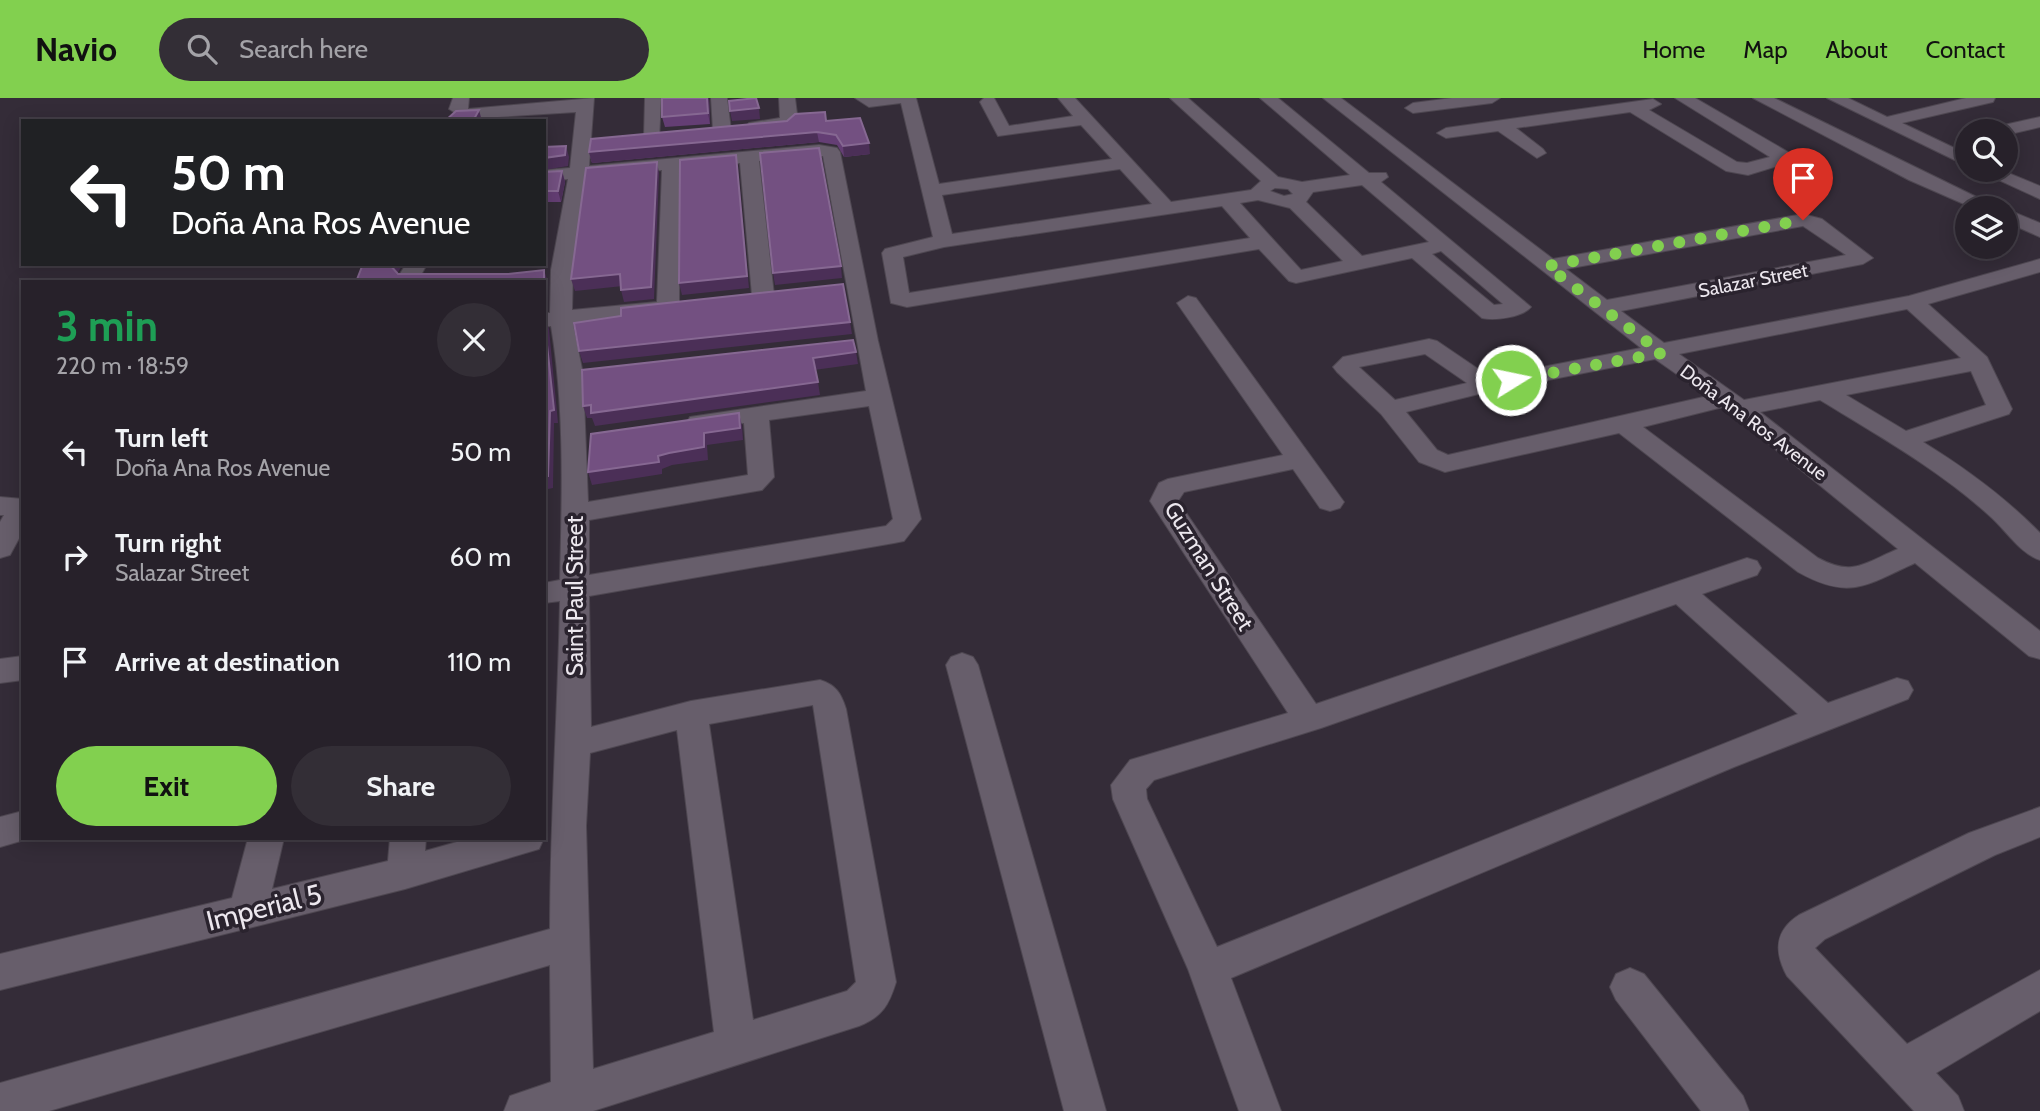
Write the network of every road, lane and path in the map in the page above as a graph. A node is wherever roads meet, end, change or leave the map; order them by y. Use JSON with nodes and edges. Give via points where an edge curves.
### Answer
{"nodes":[{"id":1,"x":461,"y":98,"type":"edge"},
{"id":2,"x":653,"y":98,"type":"edge"},
{"id":3,"x":719,"y":98,"type":"edge"},
{"id":4,"x":787,"y":98,"type":"edge"},
{"id":5,"x":863,"y":98,"type":"edge"},
{"id":6,"x":906,"y":98,"type":"edge"},
{"id":7,"x":1066,"y":98,"type":"edge"},
{"id":8,"x":1178,"y":98,"type":"edge"},
{"id":9,"x":1268,"y":98,"type":"edge"},
{"id":10,"x":1331,"y":98,"type":"edge"},
{"id":11,"x":1492,"y":98,"type":"edge"},
{"id":12,"x":1761,"y":98,"type":"edge"},
{"id":13,"x":1835,"y":98,"type":"edge"},
{"id":14,"x":1902,"y":98,"type":"edge"},
{"id":15,"x":1685,"y":99,"type":"edge"},
{"id":16,"x":1975,"y":99,"type":"edge"},
{"id":17,"x":586,"y":102,"type":"edge"},
{"id":18,"x":988,"y":102,"type":"dead end"},
{"id":19,"x":1406,"y":103,"type":"edge"},
{"id":20,"x":518,"y":105,"type":"edge"},
{"id":21,"x":1633,"y":107,"type":"junction"},
{"id":22,"x":1933,"y":111,"type":"junction"},
{"id":23,"x":1084,"y":119,"type":"junction"},
{"id":24,"x":1885,"y":122,"type":"junction"},
{"id":25,"x":2040,"y":122,"type":"edge"},
{"id":26,"x":1502,"y":126,"type":"junction"},
{"id":27,"x":2018,"y":127,"type":"edge"},
{"id":28,"x":1004,"y":132,"type":"junction"},
{"id":29,"x":653,"y":136,"type":"edge"},
{"id":30,"x":1955,"y":142,"type":"edge"},
{"id":31,"x":1936,"y":147,"type":"junction"},
{"id":32,"x":1015,"y":149,"type":"dead end"},
{"id":33,"x":1537,"y":153,"type":"dead end"},
{"id":34,"x":1955,"y":156,"type":"edge"},
{"id":35,"x":750,"y":157,"type":"junction"},
{"id":36,"x":1124,"y":163,"type":"junction"},
{"id":37,"x":671,"y":165,"type":"junction"},
{"id":38,"x":1420,"y":170,"type":"junction"},
{"id":39,"x":577,"y":174,"type":"junction"},
{"id":40,"x":546,"y":176,"type":"edge"},
{"id":41,"x":1367,"y":179,"type":"junction"},
{"id":42,"x":2014,"y":182,"type":"edge"},
{"id":43,"x":1267,"y":188,"type":"junction"},
{"id":44,"x":930,"y":191,"type":"junction"},
{"id":45,"x":2040,"y":193,"type":"edge"},
{"id":46,"x":1297,"y":195,"type":"junction"},
{"id":47,"x":1962,"y":196,"type":"edge"},
{"id":48,"x":1227,"y":200,"type":"junction"},
{"id":49,"x":1165,"y":207,"type":"junction"},
{"id":50,"x":2018,"y":221,"type":"edge"},
{"id":51,"x":2040,"y":231,"type":"edge"},
{"id":52,"x":944,"y":242,"type":"junction"},
{"id":53,"x":1262,"y":242,"type":"junction"},
{"id":54,"x":1448,"y":244,"type":"junction"},
{"id":55,"x":1415,"y":250,"type":"junction"},
{"id":56,"x":1358,"y":264,"type":"junction"},
{"id":57,"x":2040,"y":265,"type":"edge"},
{"id":58,"x":416,"y":266,"type":"edge"},
{"id":59,"x":1547,"y":266,"type":"junction"},
{"id":60,"x":414,"y":280,"type":"edge"},
{"id":61,"x":858,"y":285,"type":"junction"},
{"id":62,"x":831,"y":288,"type":"edge"},
{"id":63,"x":790,"y":292,"type":"edge"},
{"id":64,"x":763,"y":295,"type":"junction"},
{"id":65,"x":736,"y":299,"type":"edge"},
{"id":66,"x":1912,"y":302,"type":"junction"},
{"id":67,"x":1188,"y":303,"type":"dead end"},
{"id":68,"x":695,"y":304,"type":"edge"},
{"id":69,"x":668,"y":307,"type":"junction"},
{"id":70,"x":1605,"y":307,"type":"junction"},
{"id":71,"x":553,"y":319,"type":"edge"},
{"id":72,"x":867,"y":341,"type":"junction"},
{"id":73,"x":840,"y":344,"type":"edge"},
{"id":74,"x":1662,"y":353,"type":"junction"},
{"id":75,"x":1979,"y":362,"type":"junction"},
{"id":76,"x":1486,"y":385,"type":"junction"},
{"id":77,"x":1822,"y":391,"type":"junction"},
{"id":78,"x":879,"y":397,"type":"junction"},
{"id":79,"x":1733,"y":404,"type":"junction"},
{"id":80,"x":1390,"y":409,"type":"junction"},
{"id":81,"x":756,"y":414,"type":"junction"},
{"id":82,"x":1623,"y":424,"type":"junction"},
{"id":83,"x":678,"y":425,"type":"edge"},
{"id":84,"x":1902,"y":440,"type":"junction"},
{"id":85,"x":1297,"y":460,"type":"junction"},
{"id":86,"x":1330,"y":502,"type":"dead end"},
{"id":87,"x":0,"y":506,"type":"edge"},
{"id":88,"x":575,"y":513,"type":"junction"},
{"id":89,"x":0,"y":548,"type":"edge"},
{"id":90,"x":1921,"y":550,"type":"junction"},
{"id":91,"x":2040,"y":550,"type":"edge"},
{"id":92,"x":1747,"y":568,"type":"dead end"},
{"id":93,"x":575,"y":588,"type":"junction"},
{"id":94,"x":1680,"y":591,"type":"junction"},
{"id":95,"x":546,"y":593,"type":"edge"},
{"id":96,"x":2040,"y":648,"type":"edge"},
{"id":97,"x":962,"y":665,"type":"dead end"},
{"id":98,"x":21,"y":668,"type":"edge"},
{"id":99,"x":0,"y":671,"type":"edge"},
{"id":100,"x":1897,"y":690,"type":"dead end"},
{"id":101,"x":691,"y":714,"type":"junction"},
{"id":102,"x":1309,"y":719,"type":"junction"},
{"id":103,"x":1825,"y":719,"type":"junction"},
{"id":104,"x":574,"y":744,"type":"junction"},
{"id":105,"x":2040,"y":822,"type":"edge"},
{"id":106,"x":21,"y":827,"type":"edge"},
{"id":107,"x":556,"y":830,"type":"edge"},
{"id":108,"x":0,"y":832,"type":"edge"},
{"id":109,"x":266,"y":840,"type":"edge"},
{"id":110,"x":512,"y":840,"type":"edge"},
{"id":111,"x":406,"y":855,"type":"edge"},
{"id":112,"x":248,"y":911,"type":"junction"},
{"id":113,"x":571,"y":941,"type":"junction"},
{"id":114,"x":1208,"y":969,"type":"junction"},
{"id":115,"x":0,"y":972,"type":"edge"},
{"id":116,"x":1630,"y":988,"type":"dead end"},
{"id":117,"x":2040,"y":989,"type":"edge"},
{"id":118,"x":736,"y":1045,"type":"junction"},
{"id":119,"x":1905,"y":1068,"type":"junction"},
{"id":120,"x":572,"y":1097,"type":"junction"},
{"id":121,"x":0,"y":1104,"type":"edge"},
{"id":122,"x":525,"y":1111,"type":"edge"},
{"id":123,"x":1085,"y":1111,"type":"edge"},
{"id":124,"x":1260,"y":1111,"type":"edge"},
{"id":125,"x":1728,"y":1111,"type":"edge"},
{"id":126,"x":1943,"y":1111,"type":"edge"}],
"edges":[{"from":1,"to":20,"type":"street","via":[[457,109],[466,114]]},
{"from":2,"to":29,"type":"street"},
{"from":3,"to":4,"type":"street","via":[[715,131],[787,124]]},
{"from":5,"to":6,"type":"street","via":[[869,102]]},
{"from":6,"to":44,"type":"street"},
{"from":7,"to":23,"type":"street"},
{"from":8,"to":43,"type":"street"},
{"from":9,"to":41,"type":"street"},
{"from":10,"to":38,"type":"street","name":"Doña Ana Ros Avenue"},
{"from":11,"to":19,"type":"street"},
{"from":12,"to":47,"type":"street"},
{"from":13,"to":24,"type":"street"},
{"from":14,"to":22,"type":"street"},
{"from":15,"to":21,"type":"street"},
{"from":15,"to":21,"type":"street","via":[[1781,159],[1748,169],[1732,167]]},
{"from":16,"to":22,"type":"street"},
{"from":17,"to":20,"type":"street"},
{"from":17,"to":39,"type":"street","name":"Saint Paul Street","via":[[592,142],[581,157]]},
{"from":18,"to":28,"type":"street"},
{"from":19,"to":26,"type":"street","via":[[1452,137]]},
{"from":21,"to":26,"type":"street"},
{"from":22,"to":24,"type":"street"},
{"from":23,"to":28,"type":"street"},
{"from":23,"to":36,"type":"street"},
{"from":24,"to":31,"type":"street"},
{"from":25,"to":27,"type":"street"},
{"from":26,"to":33,"type":"street"},
{"from":28,"to":32,"type":"street"},
{"from":30,"to":31,"type":"street"},
{"from":31,"to":34,"type":"street"},
{"from":35,"to":37,"type":"street"},
{"from":35,"to":61,"type":"street","via":[[831,152]]},
{"from":35,"to":64,"type":"street"},
{"from":36,"to":44,"type":"street"},
{"from":36,"to":49,"type":"street"},
{"from":37,"to":39,"type":"street"},
{"from":37,"to":69,"type":"street"},
{"from":38,"to":41,"type":"street"},
{"from":38,"to":59,"type":"street","name":"Doña Ana Ros Avenue"},
{"from":39,"to":40,"type":"street"},
{"from":39,"to":71,"type":"street","name":"Saint Paul Street","via":[[549,271]]},
{"from":41,"to":46,"type":"street"},
{"from":41,"to":54,"type":"street"},
{"from":42,"to":45,"type":"street"},
{"from":43,"to":46,"type":"street","via":[[1274,201]]},
{"from":43,"to":48,"type":"street"},
{"from":44,"to":52,"type":"street"},
{"from":46,"to":56,"type":"street"},
{"from":48,"to":49,"type":"street"},
{"from":48,"to":53,"type":"street"},
{"from":49,"to":52,"type":"street"},
{"from":50,"to":51,"type":"street"},
{"from":52,"to":53,"type":"street","via":[[892,253],[899,298]]},
{"from":53,"to":56,"type":"street","via":[[1296,278]]},
{"from":54,"to":55,"type":"street"},
{"from":54,"to":55,"type":"street","via":[[1520,307],[1490,313]]},
{"from":55,"to":56,"type":"street"},
{"from":57,"to":66,"type":"street"},
{"from":58,"to":60,"type":"street","via":[[410,277]]},
{"from":59,"to":70,"type":"street","name":"Doña Ana Ros Avenue"},
{"from":59,"to":70,"type":"street","name":"Salazar Street","via":[[1803,220],[1815,223],[1863,258]]},
{"from":61,"to":62,"type":"street"},
{"from":61,"to":72,"type":"street"},
{"from":63,"to":64,"type":"street"},
{"from":64,"to":65,"type":"street"},
{"from":66,"to":74,"type":"street"},
{"from":66,"to":75,"type":"street"},
{"from":67,"to":85,"type":"street"},
{"from":68,"to":69,"type":"street"},
{"from":69,"to":71,"type":"street"},
{"from":70,"to":74,"type":"street","name":"Doña Ana Ros Avenue"},
{"from":71,"to":88,"type":"street","name":"Saint Paul Street","via":[[585,372],[587,437]]},
{"from":72,"to":73,"type":"street"},
{"from":72,"to":78,"type":"street"},
{"from":74,"to":76,"type":"street"},
{"from":74,"to":79,"type":"street","name":"Doña Ana Ros Avenue"},
{"from":75,"to":77,"type":"street"},
{"from":75,"to":84,"type":"street","via":[[2000,409]]},
{"from":76,"to":80,"type":"street"},
{"from":76,"to":80,"type":"street","via":[[1429,346],[1345,367]]},
{"from":77,"to":79,"type":"street"},
{"from":77,"to":84,"type":"street"},
{"from":78,"to":81,"type":"street"},
{"from":78,"to":93,"type":"street","via":[[907,519],[900,530]]},
{"from":79,"to":82,"type":"street"},
{"from":79,"to":90,"type":"street","name":"Doña Ana Ros Avenue"},
{"from":80,"to":82,"type":"street","via":[[1429,456],[1444,464]]},
{"from":81,"to":83,"type":"street"},
{"from":81,"to":88,"type":"street","via":[[761,477],[753,484]]},
{"from":82,"to":90,"type":"street","via":[[1828,576],[1850,580]]},
{"from":84,"to":91,"type":"street","via":[[1974,491]]},
{"from":85,"to":86,"type":"street"},
{"from":85,"to":102,"type":"street","name":"Guzman Street","via":[[1177,485],[1168,489],[1164,501]]},
{"from":87,"to":89,"type":"street","via":[[20,510]]},
{"from":88,"to":93,"type":"street","name":"Saint Paul Street"},
{"from":90,"to":96,"type":"street","name":"Doña Ana Ros Avenue"},
{"from":92,"to":94,"type":"street"},
{"from":93,"to":95,"type":"street"},
{"from":93,"to":104,"type":"street","name":"Saint Paul Street"},
{"from":94,"to":102,"type":"street"},
{"from":94,"to":103,"type":"street"},
{"from":97,"to":123,"type":"street"},
{"from":98,"to":99,"type":"street"},
{"from":100,"to":103,"type":"street"},
{"from":101,"to":104,"type":"street"},
{"from":101,"to":118,"type":"street"},
{"from":101,"to":118,"type":"street","via":[[809,692],[820,692],[827,699],[876,982],[872,996],[859,1007]]},
{"from":102,"to":114,"type":"street","via":[[1142,769],[1128,785],[1130,799]]},
{"from":103,"to":114,"type":"street"},
{"from":104,"to":107,"type":"street","name":"Saint Paul Street"},
{"from":105,"to":119,"type":"street","via":[[1982,844],[1798,936],[1794,945],[1801,963]]},
{"from":106,"to":108,"type":"street"},
{"from":107,"to":113,"type":"street","name":"Saint Paul Street"},
{"from":109,"to":112,"type":"street"},
{"from":110,"to":111,"type":"street","name":"Imperial 5"},
{"from":111,"to":112,"type":"street","name":"Imperial 5"},
{"from":112,"to":115,"type":"street","name":"Imperial 5"},
{"from":113,"to":120,"type":"street","name":"Saint Paul Street"},
{"from":113,"to":121,"type":"street"},
{"from":114,"to":124,"type":"street"},
{"from":116,"to":125,"type":"street"},
{"from":117,"to":119,"type":"street"},
{"from":118,"to":120,"type":"street"},
{"from":119,"to":126,"type":"street"},
{"from":120,"to":122,"type":"street"}]}
